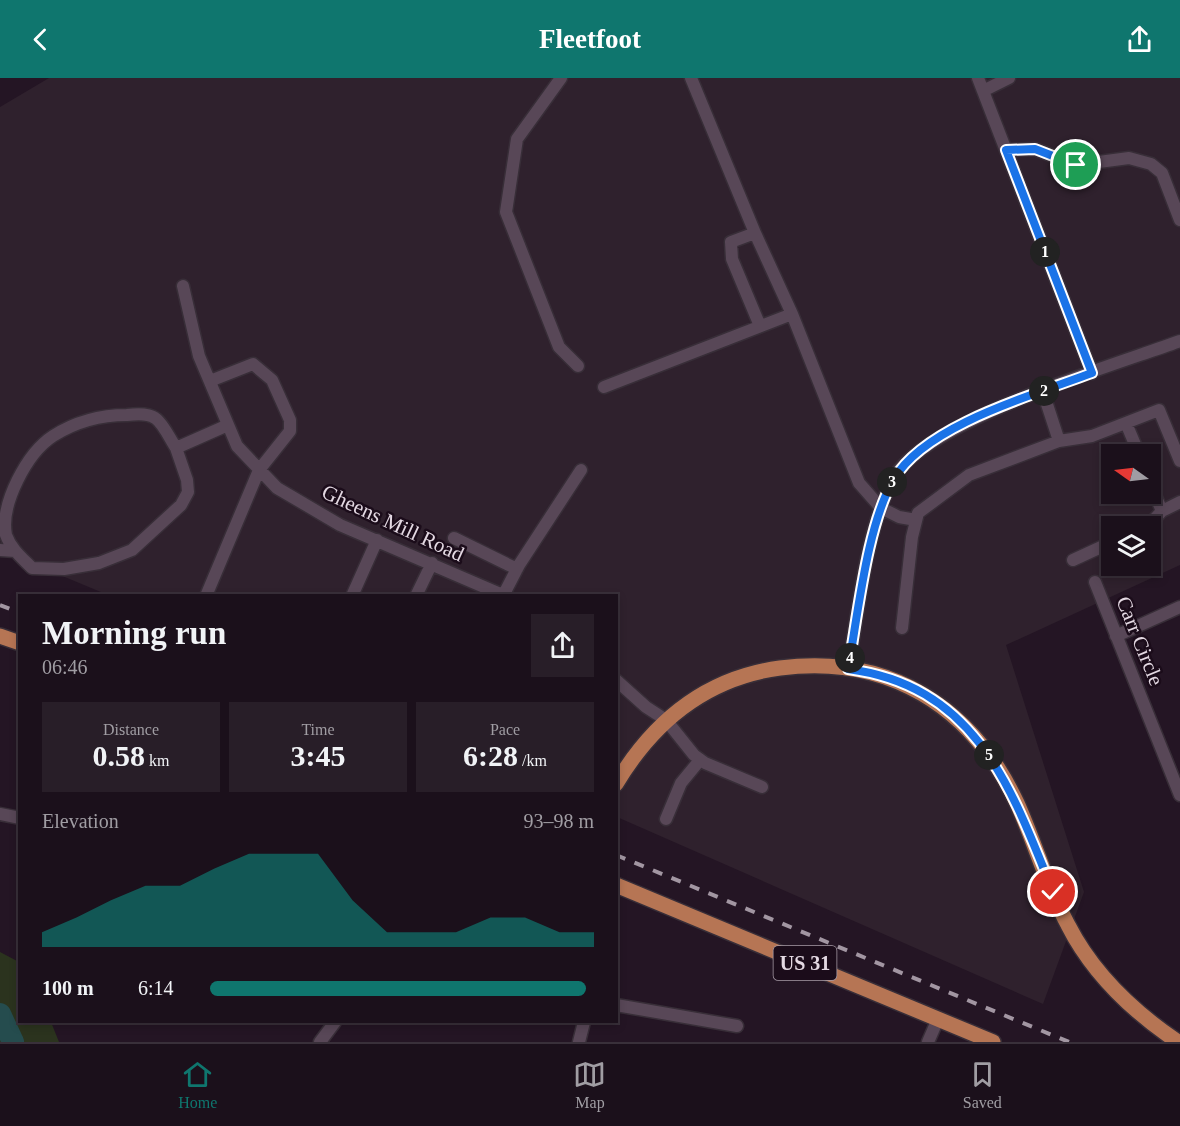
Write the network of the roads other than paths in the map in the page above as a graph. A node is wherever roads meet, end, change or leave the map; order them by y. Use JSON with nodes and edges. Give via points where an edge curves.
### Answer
{"nodes":[{"id":1,"x":561,"y":78,"type":"edge"},
{"id":2,"x":691,"y":78,"type":"edge"},
{"id":3,"x":978,"y":78,"type":"edge"},
{"id":4,"x":1009,"y":78,"type":"edge"},
{"id":5,"x":983,"y":91,"type":"junction"},
{"id":6,"x":1006,"y":150,"type":"junction"},
{"id":7,"x":1180,"y":220,"type":"edge"},
{"id":8,"x":755,"y":233,"type":"junction"},
{"id":9,"x":183,"y":286,"type":"dead end"},
{"id":10,"x":792,"y":314,"type":"junction"},
{"id":11,"x":760,"y":326,"type":"junction"},
{"id":12,"x":1180,"y":341,"type":"edge"},
{"id":13,"x":578,"y":366,"type":"dead end"},
{"id":14,"x":1092,"y":373,"type":"junction"},
{"id":15,"x":210,"y":381,"type":"junction"},
{"id":16,"x":604,"y":387,"type":"dead end"},
{"id":17,"x":1043,"y":392,"type":"junction"},
{"id":18,"x":1126,"y":423,"type":"junction"},
{"id":19,"x":228,"y":424,"type":"junction"},
{"id":20,"x":1059,"y":441,"type":"junction"},
{"id":21,"x":1135,"y":444,"type":"edge"},
{"id":22,"x":177,"y":448,"type":"junction"},
{"id":23,"x":1180,"y":461,"type":"edge"},
{"id":24,"x":259,"y":470,"type":"junction"},
{"id":25,"x":581,"y":470,"type":"dead end"},
{"id":26,"x":1180,"y":502,"type":"edge"},
{"id":27,"x":1159,"y":504,"type":"edge"},
{"id":28,"x":881,"y":508,"type":"junction"},
{"id":29,"x":1162,"y":511,"type":"junction"},
{"id":30,"x":1157,"y":516,"type":"edge"},
{"id":31,"x":916,"y":520,"type":"junction"},
{"id":32,"x":454,"y":538,"type":"dead end"},
{"id":33,"x":377,"y":540,"type":"junction"},
{"id":34,"x":1101,"y":548,"type":"edge"},
{"id":35,"x":0,"y":550,"type":"edge"},
{"id":36,"x":15,"y":551,"type":"junction"},
{"id":37,"x":1073,"y":560,"type":"dead end"},
{"id":38,"x":432,"y":563,"type":"junction"},
{"id":39,"x":517,"y":569,"type":"junction"},
{"id":40,"x":1095,"y":582,"type":"dead end"},
{"id":41,"x":207,"y":594,"type":"edge"},
{"id":42,"x":353,"y":594,"type":"edge"},
{"id":43,"x":417,"y":594,"type":"edge"},
{"id":44,"x":502,"y":594,"type":"edge"},
{"id":45,"x":504,"y":594,"type":"edge"},
{"id":46,"x":1180,"y":607,"type":"edge"},
{"id":47,"x":902,"y":628,"type":"dead end"},
{"id":48,"x":0,"y":636,"type":"edge"},
{"id":49,"x":1116,"y":636,"type":"junction"},
{"id":50,"x":18,"y":642,"type":"edge"},
{"id":51,"x":848,"y":669,"type":"junction"},
{"id":52,"x":618,"y":682,"type":"edge"},
{"id":53,"x":666,"y":720,"type":"junction"},
{"id":54,"x":700,"y":760,"type":"junction"},
{"id":55,"x":1177,"y":780,"type":"edge"},
{"id":56,"x":618,"y":781,"type":"edge"},
{"id":57,"x":762,"y":787,"type":"dead end"},
{"id":58,"x":1180,"y":795,"type":"edge"},
{"id":59,"x":0,"y":814,"type":"edge"},
{"id":60,"x":18,"y":818,"type":"edge"},
{"id":61,"x":666,"y":819,"type":"dead end"},
{"id":62,"x":618,"y":886,"type":"edge"},
{"id":63,"x":618,"y":1005,"type":"edge"},
{"id":64,"x":938,"y":1019,"type":"junction"},
{"id":65,"x":334,"y":1023,"type":"edge"},
{"id":66,"x":584,"y":1023,"type":"edge"},
{"id":67,"x":736,"y":1026,"type":"dead end"},
{"id":68,"x":320,"y":1042,"type":"edge"},
{"id":69,"x":578,"y":1042,"type":"edge"},
{"id":70,"x":928,"y":1042,"type":"edge"},
{"id":71,"x":993,"y":1042,"type":"edge"},
{"id":72,"x":1178,"y":1042,"type":"edge"}],
"edges":[{"from":1,"to":13,"type":"street","via":[[517,139],[506,212],[559,347]]},
{"from":2,"to":8,"type":"street"},
{"from":3,"to":5,"type":"street"},
{"from":4,"to":5,"type":"street"},
{"from":5,"to":6,"type":"street"},
{"from":6,"to":7,"type":"street","via":[[1035,149],[1076,165],[1129,158],[1151,164],[1162,173]]},
{"from":6,"to":14,"type":"street"},
{"from":8,"to":10,"type":"street"},
{"from":8,"to":11,"type":"street","via":[[731,242],[732,259]]},
{"from":9,"to":15,"type":"street","name":"Gheens Mill Road"},
{"from":10,"to":11,"type":"street"},
{"from":10,"to":28,"type":"street","via":[[859,483]]},
{"from":11,"to":16,"type":"street"},
{"from":12,"to":14,"type":"street"},
{"from":14,"to":17,"type":"street"},
{"from":15,"to":19,"type":"street","name":"Gheens Mill Road"},
{"from":15,"to":24,"type":"street","via":[[253,364],[272,380],[290,420],[290,431]]},
{"from":17,"to":20,"type":"street"},
{"from":17,"to":28,"type":"street","via":[[968,420],[919,450],[894,477]]},
{"from":18,"to":20,"type":"street","via":[[1092,436]]},
{"from":18,"to":21,"type":"street"},
{"from":18,"to":23,"type":"street","via":[[1159,410]]},
{"from":19,"to":22,"type":"street"},
{"from":19,"to":24,"type":"street","name":"Gheens Mill Road","via":[[237,446]]},
{"from":20,"to":31,"type":"street","via":[[969,475],[918,513]]},
{"from":22,"to":36,"type":"street","via":[[188,492],[181,505],[132,550],[99,563],[64,569],[32,568]]},
{"from":22,"to":36,"type":"street","via":[[155,418],[141,414],[100,417],[51,437],[25,466],[4,507],[5,534]]},
{"from":24,"to":33,"type":"street","name":"Gheens Mill Road","via":[[278,488],[340,525]]},
{"from":24,"to":41,"type":"street"},
{"from":25,"to":39,"type":"street"},
{"from":26,"to":29,"type":"street"},
{"from":27,"to":29,"type":"street"},
{"from":28,"to":31,"type":"street"},
{"from":28,"to":51,"type":"street"},
{"from":29,"to":30,"type":"street"},
{"from":31,"to":47,"type":"street"},
{"from":32,"to":39,"type":"street"},
{"from":33,"to":38,"type":"street","name":"Gheens Mill Road"},
{"from":33,"to":42,"type":"street"},
{"from":34,"to":37,"type":"street"},
{"from":35,"to":36,"type":"street"},
{"from":38,"to":43,"type":"street"},
{"from":38,"to":44,"type":"street","name":"Gheens Mill Road"},
{"from":39,"to":45,"type":"street"},
{"from":40,"to":49,"type":"street","name":"Carr Circle"},
{"from":46,"to":49,"type":"street"},
{"from":48,"to":50,"type":"main road"},
{"from":49,"to":55,"type":"street","name":"Carr Circle"},
{"from":51,"to":53,"type":"main road","via":[[800,666],[767,670],[732,680]]},
{"from":51,"to":72,"type":"main road","via":[[913,688],[942,706],[980,742],[1017,803],[1068,926],[1093,965],[1116,993]]},
{"from":52,"to":53,"type":"street"},
{"from":53,"to":54,"type":"street"},
{"from":53,"to":56,"type":"main road","via":[[648,738]]},
{"from":54,"to":57,"type":"street"},
{"from":54,"to":61,"type":"street","via":[[681,783]]},
{"from":55,"to":58,"type":"street","name":"Carr Circle"},
{"from":59,"to":60,"type":"street"},
{"from":62,"to":64,"type":"main road","number":"US 31"},
{"from":63,"to":67,"type":"street"},
{"from":64,"to":70,"type":"street"},
{"from":64,"to":71,"type":"main road","number":"US 31"},
{"from":65,"to":68,"type":"street"},
{"from":66,"to":69,"type":"street"}]}
